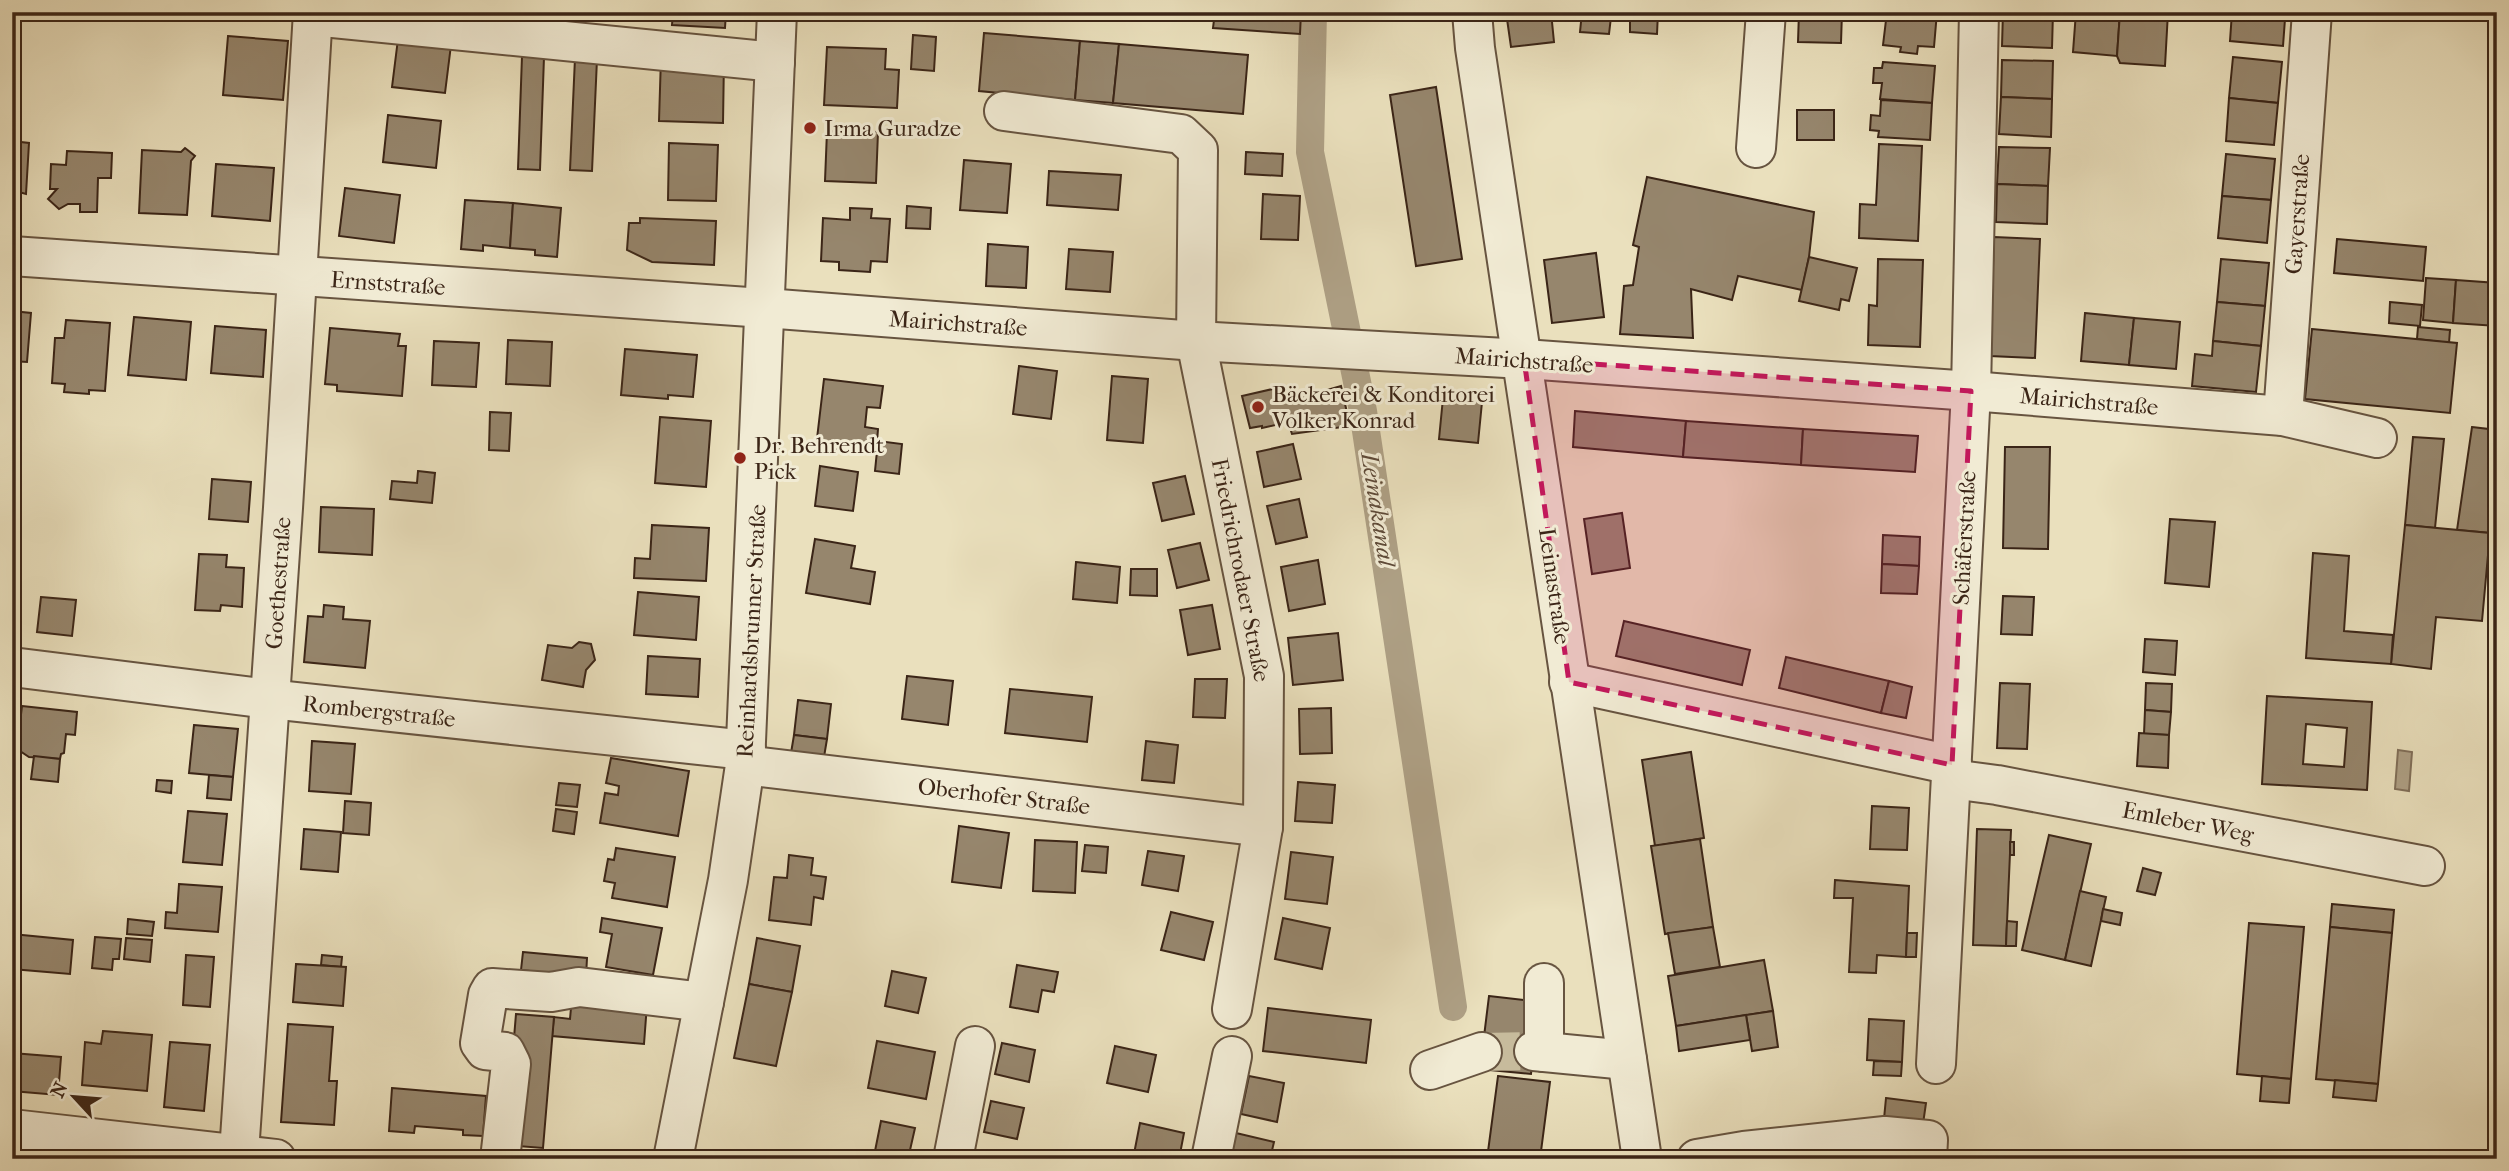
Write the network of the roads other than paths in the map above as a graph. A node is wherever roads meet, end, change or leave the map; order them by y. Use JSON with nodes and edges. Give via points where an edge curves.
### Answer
{"nodes":[{"id":1,"x":777,"y":12,"type":"edge"},
{"id":2,"x":1472,"y":12,"type":"edge"},
{"id":3,"x":1766,"y":12,"type":"edge"},
{"id":4,"x":1979,"y":12,"type":"edge"},
{"id":5,"x":2312,"y":12,"type":"edge"},
{"id":6,"x":313,"y":14,"type":"edge"},
{"id":7,"x":775,"y":62,"type":"junction"},
{"id":8,"x":1004,"y":111,"type":"dead end"},
{"id":9,"x":1756,"y":148,"type":"dead end"},
{"id":10,"x":12,"y":256,"type":"edge"},
{"id":11,"x":296,"y":276,"type":"junction"},
{"id":12,"x":765,"y":308,"type":"junction"},
{"id":13,"x":1196,"y":341,"type":"junction"},
{"id":14,"x":1524,"y":359,"type":"junction"},
{"id":15,"x":1971,"y":391,"type":"junction"},
{"id":16,"x":2283,"y":416,"type":"junction"},
{"id":17,"x":2377,"y":438,"type":"dead end"},
{"id":18,"x":12,"y":667,"type":"edge"},
{"id":19,"x":1569,"y":682,"type":"junction"},
{"id":20,"x":269,"y":699,"type":"junction"},
{"id":21,"x":746,"y":757,"type":"junction"},
{"id":22,"x":1952,"y":772,"type":"junction"},
{"id":23,"x":1263,"y":827,"type":"junction"},
{"id":24,"x":2425,"y":866,"type":"dead end"},
{"id":25,"x":1544,"y":983,"type":"dead end"},
{"id":26,"x":704,"y":1002,"type":"junction"},
{"id":27,"x":1232,"y":1009,"type":"dead end"},
{"id":28,"x":975,"y":1046,"type":"dead end"},
{"id":29,"x":1482,"y":1052,"type":"tunnel mouth"},
{"id":30,"x":1232,"y":1056,"type":"dead end"},
{"id":31,"x":1627,"y":1060,"type":"junction"},
{"id":32,"x":1936,"y":1064,"type":"dead end"},
{"id":33,"x":1430,"y":1070,"type":"dead end"},
{"id":34,"x":12,"y":1129,"type":"edge"},
{"id":35,"x":239,"y":1153,"type":"junction"},
{"id":36,"x":276,"y":1159,"type":"edge"},
{"id":37,"x":500,"y":1159,"type":"edge"},
{"id":38,"x":673,"y":1159,"type":"edge"},
{"id":39,"x":953,"y":1159,"type":"edge"},
{"id":40,"x":1211,"y":1159,"type":"edge"},
{"id":41,"x":1642,"y":1159,"type":"edge"},
{"id":42,"x":1697,"y":1159,"type":"edge"},
{"id":43,"x":1927,"y":1159,"type":"edge"}],
"edges":[{"from":1,"to":7,"type":"street","name":"Reinhardsbrunner Straße"},
{"from":2,"to":14,"type":"street","name":"Leinastraße"},
{"from":3,"to":9,"type":"street"},
{"from":4,"to":15,"type":"street","name":"Schäferstraße"},
{"from":5,"to":16,"type":"street","name":"Gayerstraße"},
{"from":6,"to":7,"type":"street"},
{"from":6,"to":11,"type":"street","name":"Goethestraße"},
{"from":7,"to":12,"type":"street","name":"Reinhardsbrunner Straße"},
{"from":8,"to":13,"type":"street","name":"Friedrichrodaer Straße","via":[[1181,134],[1198,150]]},
{"from":10,"to":11,"type":"street","name":"Ernststraße"},
{"from":11,"to":12,"type":"street","name":"Ernststraße"},
{"from":11,"to":20,"type":"street","name":"Goethestraße"},
{"from":12,"to":13,"type":"street","name":"Mairichstraße"},
{"from":12,"to":21,"type":"street","name":"Reinhardsbrunner Straße"},
{"from":13,"to":14,"type":"street","name":"Mairichstraße"},
{"from":13,"to":23,"type":"street","name":"Friedrichrodaer Straße","via":[[1264,676]]},
{"from":14,"to":15,"type":"street","name":"Mairichstraße"},
{"from":14,"to":19,"type":"street","name":"Leinastraße"},
{"from":15,"to":16,"type":"street","name":"Mairichstraße"},
{"from":15,"to":22,"type":"street","name":"Schäferstraße"},
{"from":16,"to":17,"type":"street","name":"Mairichstraße"},
{"from":18,"to":20,"type":"street","name":"Rombergstraße"},
{"from":19,"to":22,"type":"street","name":"Emleber Weg"},
{"from":19,"to":31,"type":"street","name":"Leinastraße"},
{"from":20,"to":21,"type":"street","name":"Rombergstraße"},
{"from":20,"to":35,"type":"street","name":"Goethestraße"},
{"from":21,"to":23,"type":"street","name":"Oberhofer Straße"},
{"from":21,"to":26,"type":"street","name":"Reinhardsbrunner Straße"},
{"from":22,"to":24,"type":"street","name":"Emleber Weg","via":[[2010,788]]},
{"from":22,"to":32,"type":"street","name":"Schäferstraße"},
{"from":23,"to":27,"type":"street","name":"Friedrichrodaer Straße"},
{"from":25,"to":31,"type":"street","via":[[1539,1052]]},
{"from":26,"to":37,"type":"street","via":[[579,987],[551,992],[492,988],[480,1043],[485,1050],[505,1052],[511,1064]]},
{"from":26,"to":38,"type":"street","name":"Reinhardsbrunner Straße"},
{"from":28,"to":39,"type":"street"},
{"from":29,"to":33,"type":"street"},
{"from":30,"to":40,"type":"street"},
{"from":31,"to":41,"type":"street","name":"Leinastraße"},
{"from":34,"to":35,"type":"street"},
{"from":35,"to":36,"type":"street"},
{"from":42,"to":43,"type":"street","via":[[1885,1136],[1928,1140]]}]}
